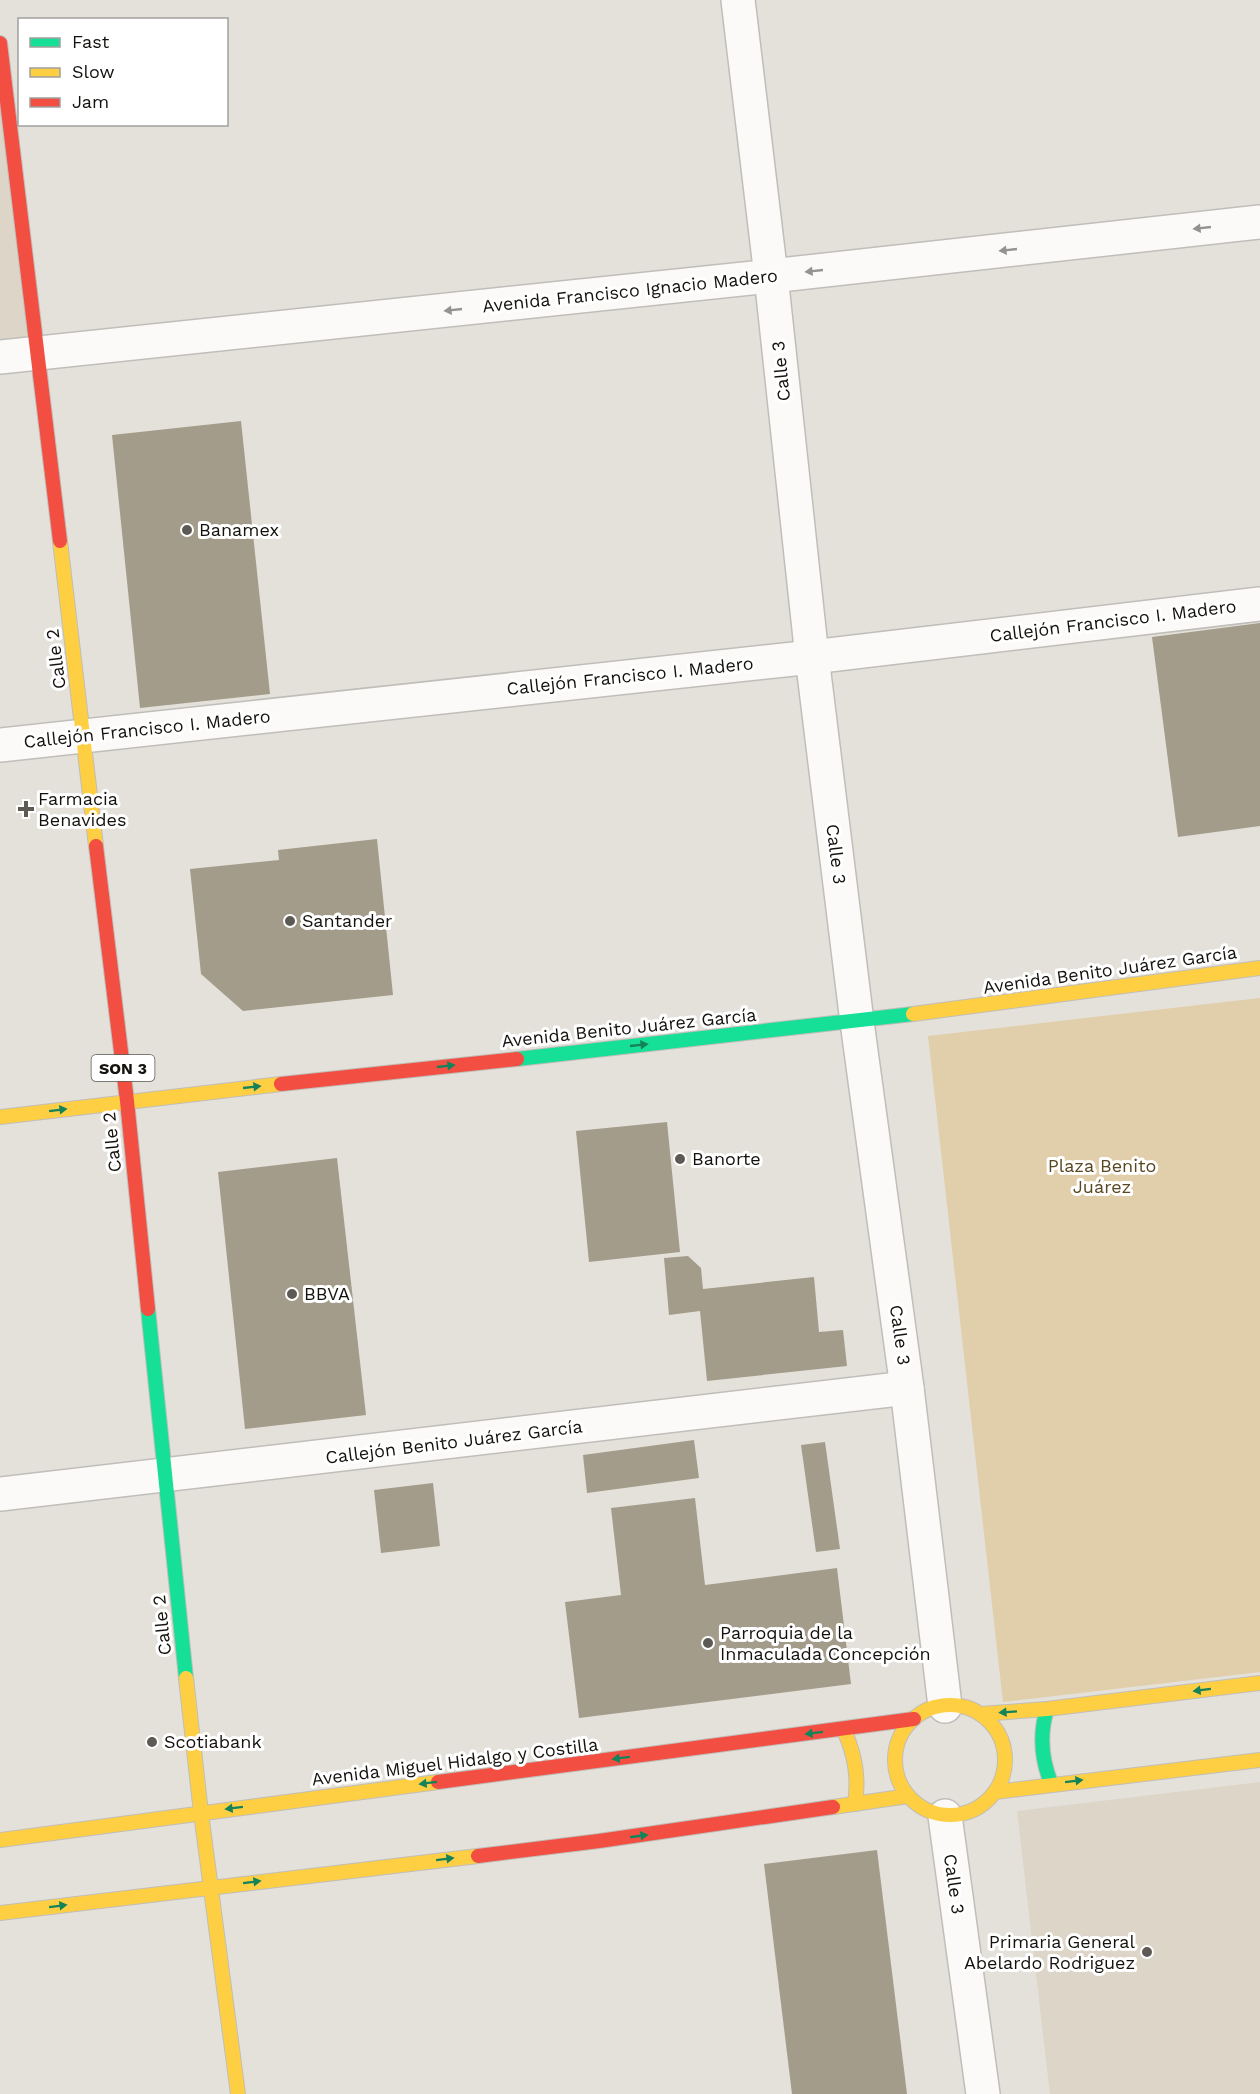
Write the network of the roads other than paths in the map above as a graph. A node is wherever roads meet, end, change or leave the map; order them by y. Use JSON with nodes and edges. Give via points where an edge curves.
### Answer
{"nodes":[{"id":1,"x":738,"y":0,"type":"edge"},
{"id":2,"x":0,"y":43,"type":"edge"},
{"id":3,"x":1260,"y":222,"type":"edge"},
{"id":4,"x":771,"y":276,"type":"junction"},
{"id":5,"x":36,"y":353,"type":"junction"},
{"id":6,"x":0,"y":357,"type":"edge"},
{"id":7,"x":1260,"y":604,"type":"edge"},
{"id":8,"x":812,"y":657,"type":"junction"},
{"id":9,"x":83,"y":735,"type":"junction"},
{"id":10,"x":0,"y":745,"type":"edge"},
{"id":11,"x":1260,"y":968,"type":"edge"},
{"id":12,"x":857,"y":1022,"type":"junction"},
{"id":13,"x":126,"y":1101,"type":"junction"},
{"id":14,"x":0,"y":1117,"type":"edge"},
{"id":15,"x":907,"y":1388,"type":"junction"},
{"id":16,"x":164,"y":1476,"type":"junction"},
{"id":17,"x":0,"y":1494,"type":"edge"},
{"id":18,"x":1260,"y":1683,"type":"edge"},
{"id":19,"x":945,"y":1706,"type":"junction"},
{"id":20,"x":1047,"y":1709,"type":"junction"},
{"id":21,"x":980,"y":1714,"type":"junction"},
{"id":22,"x":914,"y":1719,"type":"junction"},
{"id":23,"x":844,"y":1730,"type":"junction"},
{"id":24,"x":1260,"y":1760,"type":"edge"},
{"id":25,"x":1052,"y":1783,"type":"junction"},
{"id":26,"x":996,"y":1792,"type":"junction"},
{"id":27,"x":908,"y":1796,"type":"junction"},
{"id":28,"x":855,"y":1804,"type":"junction"},
{"id":29,"x":201,"y":1813,"type":"junction"},
{"id":30,"x":945,"y":1816,"type":"junction"},
{"id":31,"x":0,"y":1839,"type":"edge"},
{"id":32,"x":210,"y":1887,"type":"junction"},
{"id":33,"x":0,"y":1913,"type":"edge"},
{"id":34,"x":238,"y":2094,"type":"edge"},
{"id":35,"x":983,"y":2094,"type":"edge"}],
"edges":[{"from":1,"to":4,"type":"street","name":"Calle 3"},
{"from":2,"to":5,"type":"main road","name":"Calle 2","number":"SON 3"},
{"from":3,"to":4,"type":"street","name":"Avenida Francisco Ignacio Madero","one_way":true},
{"from":4,"to":5,"type":"street","name":"Avenida Francisco Ignacio Madero","one_way":true},
{"from":4,"to":8,"type":"street","name":"Calle 3"},
{"from":5,"to":6,"type":"street","name":"Avenida Francisco Ignacio Madero"},
{"from":5,"to":9,"type":"main road","name":"Calle 2","number":"SON 3"},
{"from":7,"to":8,"type":"street","name":"Callejón Francisco I. Madero"},
{"from":8,"to":9,"type":"street","name":"Callejón Francisco I. Madero"},
{"from":8,"to":12,"type":"street","name":"Calle 3"},
{"from":9,"to":10,"type":"street","name":"Callejón Francisco I. Madero"},
{"from":9,"to":13,"type":"main road","name":"Calle 2","number":"SON 3"},
{"from":11,"to":12,"type":"main road","name":"Avenida Benito Juárez García"},
{"from":13,"to":12,"type":"main road","name":"Avenida Benito Juárez García","one_way":true},
{"from":12,"to":15,"type":"street","name":"Calle 3"},
{"from":14,"to":13,"type":"main road","name":"Avenida Benito Juárez García","one_way":true},
{"from":13,"to":16,"type":"main road","name":"Calle 2","number":"SON 3"},
{"from":15,"to":16,"type":"street","name":"Callejón Benito Juárez García"},
{"from":15,"to":19,"type":"street","name":"Calle 3"},
{"from":16,"to":17,"type":"street","name":"Callejón Benito Juárez García"},
{"from":16,"to":29,"type":"main road","name":"Calle 2","number":"SON 3"},
{"from":18,"to":20,"type":"main road","one_way":true},
{"from":19,"to":21,"type":"main road","via":[[963,1707]]},
{"from":19,"to":22,"type":"main road"},
{"from":20,"to":21,"type":"main road","one_way":true},
{"from":20,"to":25,"type":"main road","via":[[1040,1745],[1044,1768]]},
{"from":21,"to":26,"type":"main road","via":[[1002,1741],[1003,1776]]},
{"from":22,"to":23,"type":"main road","name":"Avenida Miguel Hidalgo y Costilla"},
{"from":22,"to":27,"type":"main road","via":[[903,1732],[896,1756],[900,1782]]},
{"from":23,"to":28,"type":"main road","via":[[858,1770]]},
{"from":23,"to":29,"type":"main road","name":"Avenida Miguel Hidalgo y Costilla","one_way":true},
{"from":25,"to":24,"type":"main road","one_way":true},
{"from":25,"to":26,"type":"main road"},
{"from":26,"to":30,"type":"main road","via":[[972,1810]]},
{"from":27,"to":28,"type":"main road"},
{"from":27,"to":30,"type":"main road","via":[[933,1814]]},
{"from":32,"to":28,"type":"main road","one_way":true,"via":[[599,1841]]},
{"from":29,"to":31,"type":"main road","name":"Avenida Miguel Hidalgo y Costilla"},
{"from":29,"to":32,"type":"main road","name":"Calle 2","number":"SON 3"},
{"from":30,"to":35,"type":"street","name":"Calle 3"},
{"from":33,"to":32,"type":"main road","one_way":true},
{"from":32,"to":34,"type":"main road","name":"Calle 2","number":"SON 3"}]}
